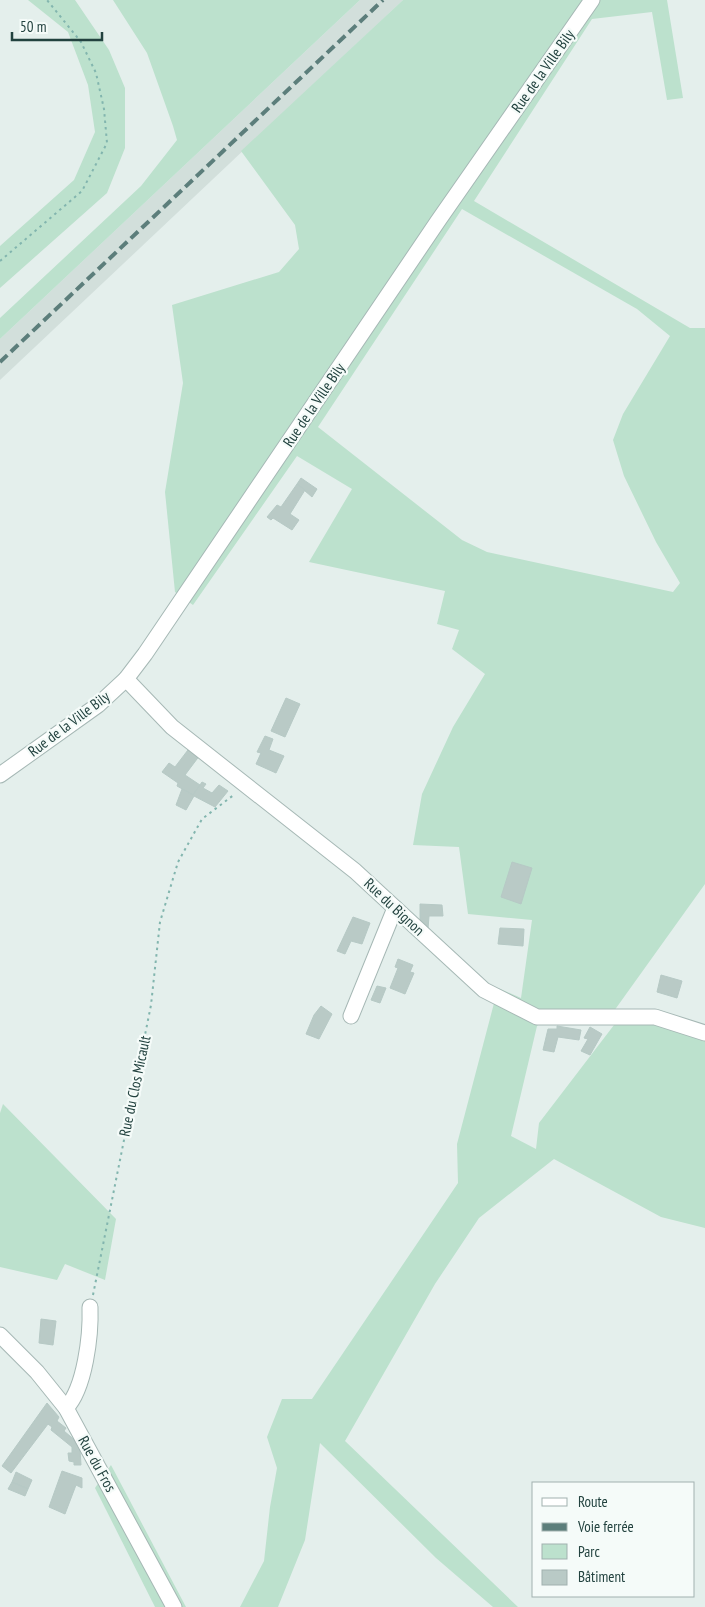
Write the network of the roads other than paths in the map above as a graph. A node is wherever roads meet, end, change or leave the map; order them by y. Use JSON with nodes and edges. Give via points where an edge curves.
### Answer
{"nodes":[{"id":1,"x":592,"y":0,"type":"edge"},
{"id":2,"x":126,"y":679,"type":"junction"},
{"id":3,"x":0,"y":775,"type":"edge"},
{"id":4,"x":395,"y":908,"type":"junction"},
{"id":5,"x":351,"y":1016,"type":"dead end"},
{"id":6,"x":705,"y":1033,"type":"edge"},
{"id":7,"x":90,"y":1307,"type":"road end"},
{"id":8,"x":0,"y":1335,"type":"edge"},
{"id":9,"x":66,"y":1408,"type":"junction"},
{"id":10,"x":174,"y":1607,"type":"edge"}],
"edges":[{"from":1,"to":2,"type":"street","name":"Rue de la Ville Bily"},
{"from":2,"to":3,"type":"street","name":"Rue de la Ville Bily","via":[[98,705]]},
{"from":2,"to":4,"type":"street","name":"Rue du Bignon","via":[[172,727],[354,871]]},
{"from":4,"to":5,"type":"street"},
{"from":4,"to":6,"type":"street","name":"Rue du Bignon","via":[[484,990],[537,1017],[655,1017]]},
{"from":7,"to":9,"type":"street","via":[[80,1384],[73,1401]]},
{"from":8,"to":9,"type":"street","name":"Rue du Fros","via":[[37,1372]]},
{"from":9,"to":10,"type":"street","name":"Rue du Fros"}]}
